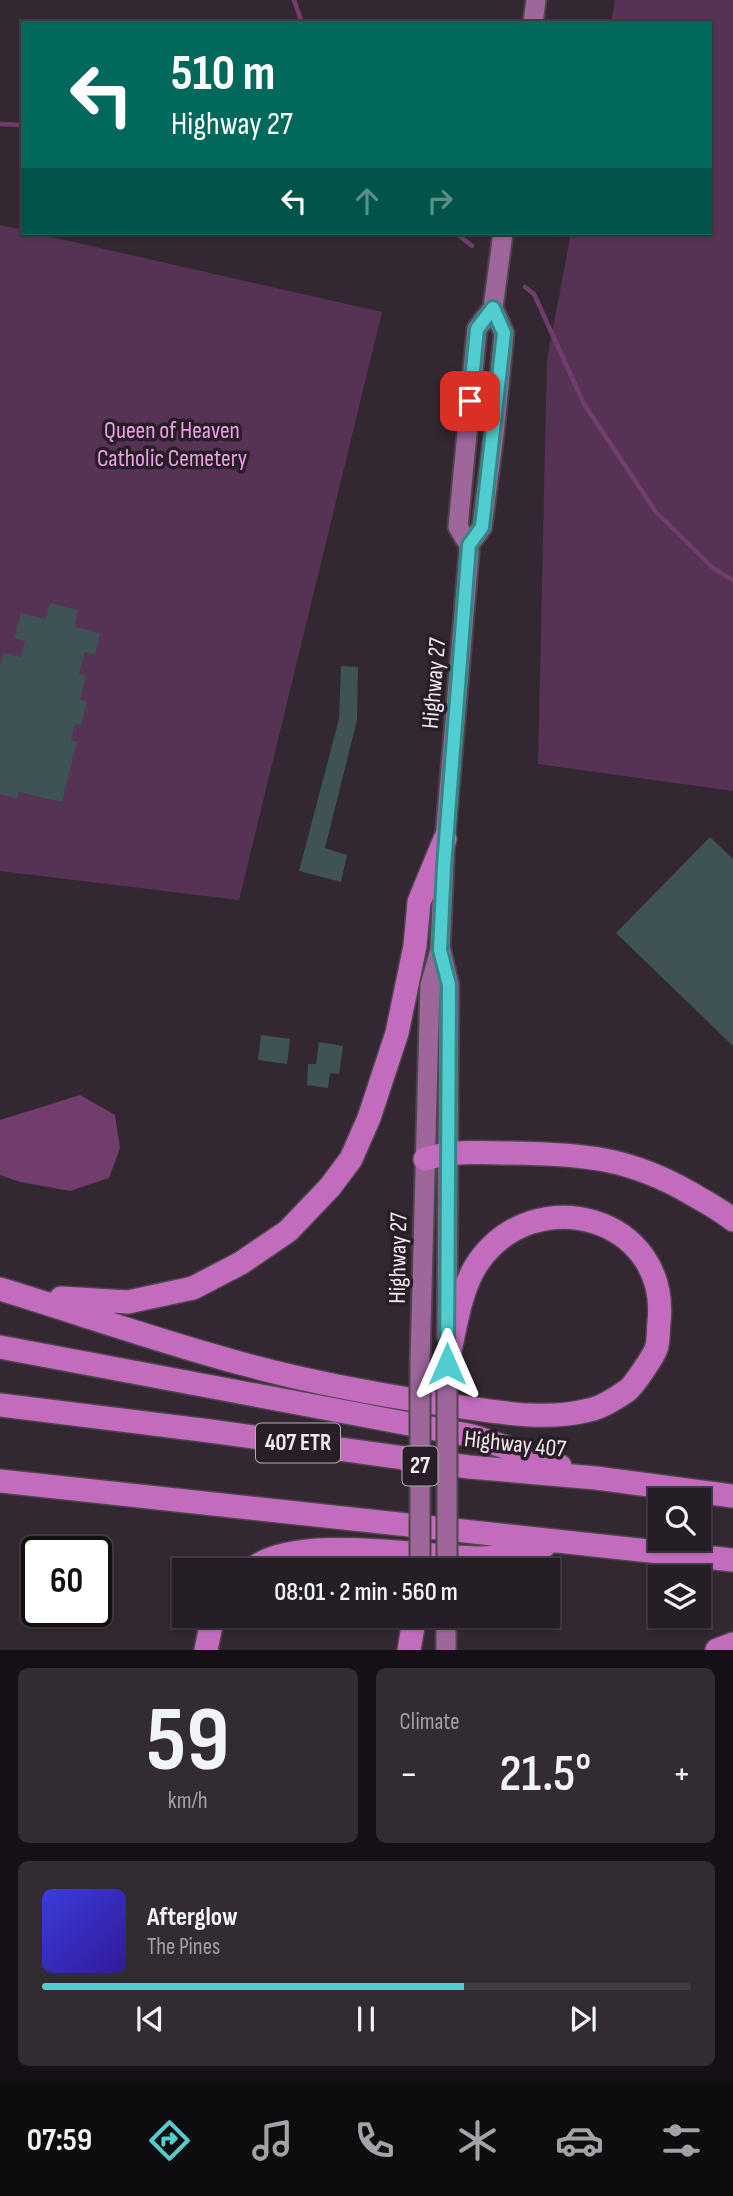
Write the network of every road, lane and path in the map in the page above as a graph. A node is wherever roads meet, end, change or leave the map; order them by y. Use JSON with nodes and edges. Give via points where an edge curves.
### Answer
{"nodes":[{"id":1,"x":536,"y":0,"type":"edge"},
{"id":2,"x":533,"y":21,"type":"edge"},
{"id":3,"x":503,"y":235,"type":"edge"},
{"id":4,"x":493,"y":308,"type":"junction"},
{"id":5,"x":469,"y":545,"type":"junction"},
{"id":6,"x":446,"y":839,"type":"junction"},
{"id":7,"x":440,"y":950,"type":"junction"},
{"id":8,"x":448,"y":1152,"type":"junction"},
{"id":9,"x":425,"y":1159,"type":"junction"},
{"id":10,"x":733,"y":1220,"type":"edge"},
{"id":11,"x":0,"y":1289,"type":"edge"},
{"id":12,"x":0,"y":1348,"type":"edge"},
{"id":13,"x":447,"y":1364,"type":"junction"},
{"id":14,"x":0,"y":1405,"type":"edge"},
{"id":15,"x":596,"y":1478,"type":"junction"},
{"id":16,"x":0,"y":1481,"type":"edge"},
{"id":17,"x":733,"y":1496,"type":"edge"},
{"id":18,"x":564,"y":1541,"type":"junction"},
{"id":19,"x":276,"y":1558,"type":"edge"},
{"id":20,"x":420,"y":1558,"type":"edge"},
{"id":21,"x":447,"y":1558,"type":"edge"},
{"id":22,"x":484,"y":1558,"type":"edge"},
{"id":23,"x":484,"y":1558,"type":"edge"},
{"id":24,"x":733,"y":1560,"type":"edge"},
{"id":25,"x":210,"y":1628,"type":"edge"},
{"id":26,"x":413,"y":1628,"type":"edge"},
{"id":27,"x":421,"y":1628,"type":"edge"},
{"id":28,"x":446,"y":1628,"type":"edge"},
{"id":29,"x":733,"y":1644,"type":"edge"},
{"id":30,"x":206,"y":1650,"type":"edge"},
{"id":31,"x":409,"y":1650,"type":"edge"},
{"id":32,"x":421,"y":1650,"type":"edge"},
{"id":33,"x":446,"y":1650,"type":"edge"},
{"id":34,"x":717,"y":1650,"type":"edge"}],
"edges":[{"from":1,"to":2,"type":"main road"},
{"from":3,"to":4,"type":"main road","name":"Highway 27","number":"27"},
{"from":4,"to":5,"type":"main road","name":"Highway 27","number":"27","via":[[504,333],[496,413],[482,527]]},
{"from":4,"to":5,"type":"main road","name":"Highway 27","number":"27","via":[[477,329],[458,527]]},
{"from":5,"to":6,"type":"main road","name":"Highway 27","number":"27"},
{"from":6,"to":7,"type":"main road","name":"Highway 27","number":"27"},
{"from":6,"to":11,"type":"highway","via":[[419,902],[397,1033],[369,1118],[351,1159],[288,1231],[193,1288],[128,1302]]},
{"from":7,"to":8,"type":"main road","name":"Highway 27","number":"27","via":[[449,985]]},
{"from":7,"to":9,"type":"main road","name":"Highway 27","number":"27","via":[[430,985]]},
{"from":8,"to":9,"type":"highway"},
{"from":8,"to":10,"type":"highway","via":[[584,1156],[622,1162],[663,1177]]},
{"from":8,"to":13,"type":"main road","name":"Highway 27","number":"27"},
{"from":9,"to":20,"type":"main road","name":"Highway 27","number":"27","bridge":true},
{"from":11,"to":13,"type":"highway","via":[[247,1365],[378,1394],[545,1416],[591,1410],[629,1389],[656,1349],[660,1310],[656,1282],[640,1254],[611,1227],[574,1216],[534,1220],[500,1238],[476,1265]]},
{"from":12,"to":15,"type":"highway","via":[[473,1436]]},
{"from":13,"to":21,"type":"main road","name":"Highway 27","number":"27","bridge":true},
{"from":14,"to":15,"type":"highway","name":"Highway 407","number":"407 ETR","via":[[468,1467]]},
{"from":15,"to":17,"type":"highway","name":"Highway 407","number":"407 ETR"},
{"from":16,"to":18,"type":"highway"},
{"from":18,"to":23,"type":"highway"},
{"from":18,"to":24,"type":"highway"},
{"from":19,"to":22,"type":"highway","via":[[330,1549]]},
{"from":25,"to":30,"type":"highway"},
{"from":26,"to":31,"type":"highway"},
{"from":27,"to":32,"type":"main road"},
{"from":28,"to":33,"type":"main road"},
{"from":29,"to":34,"type":"highway"}]}
